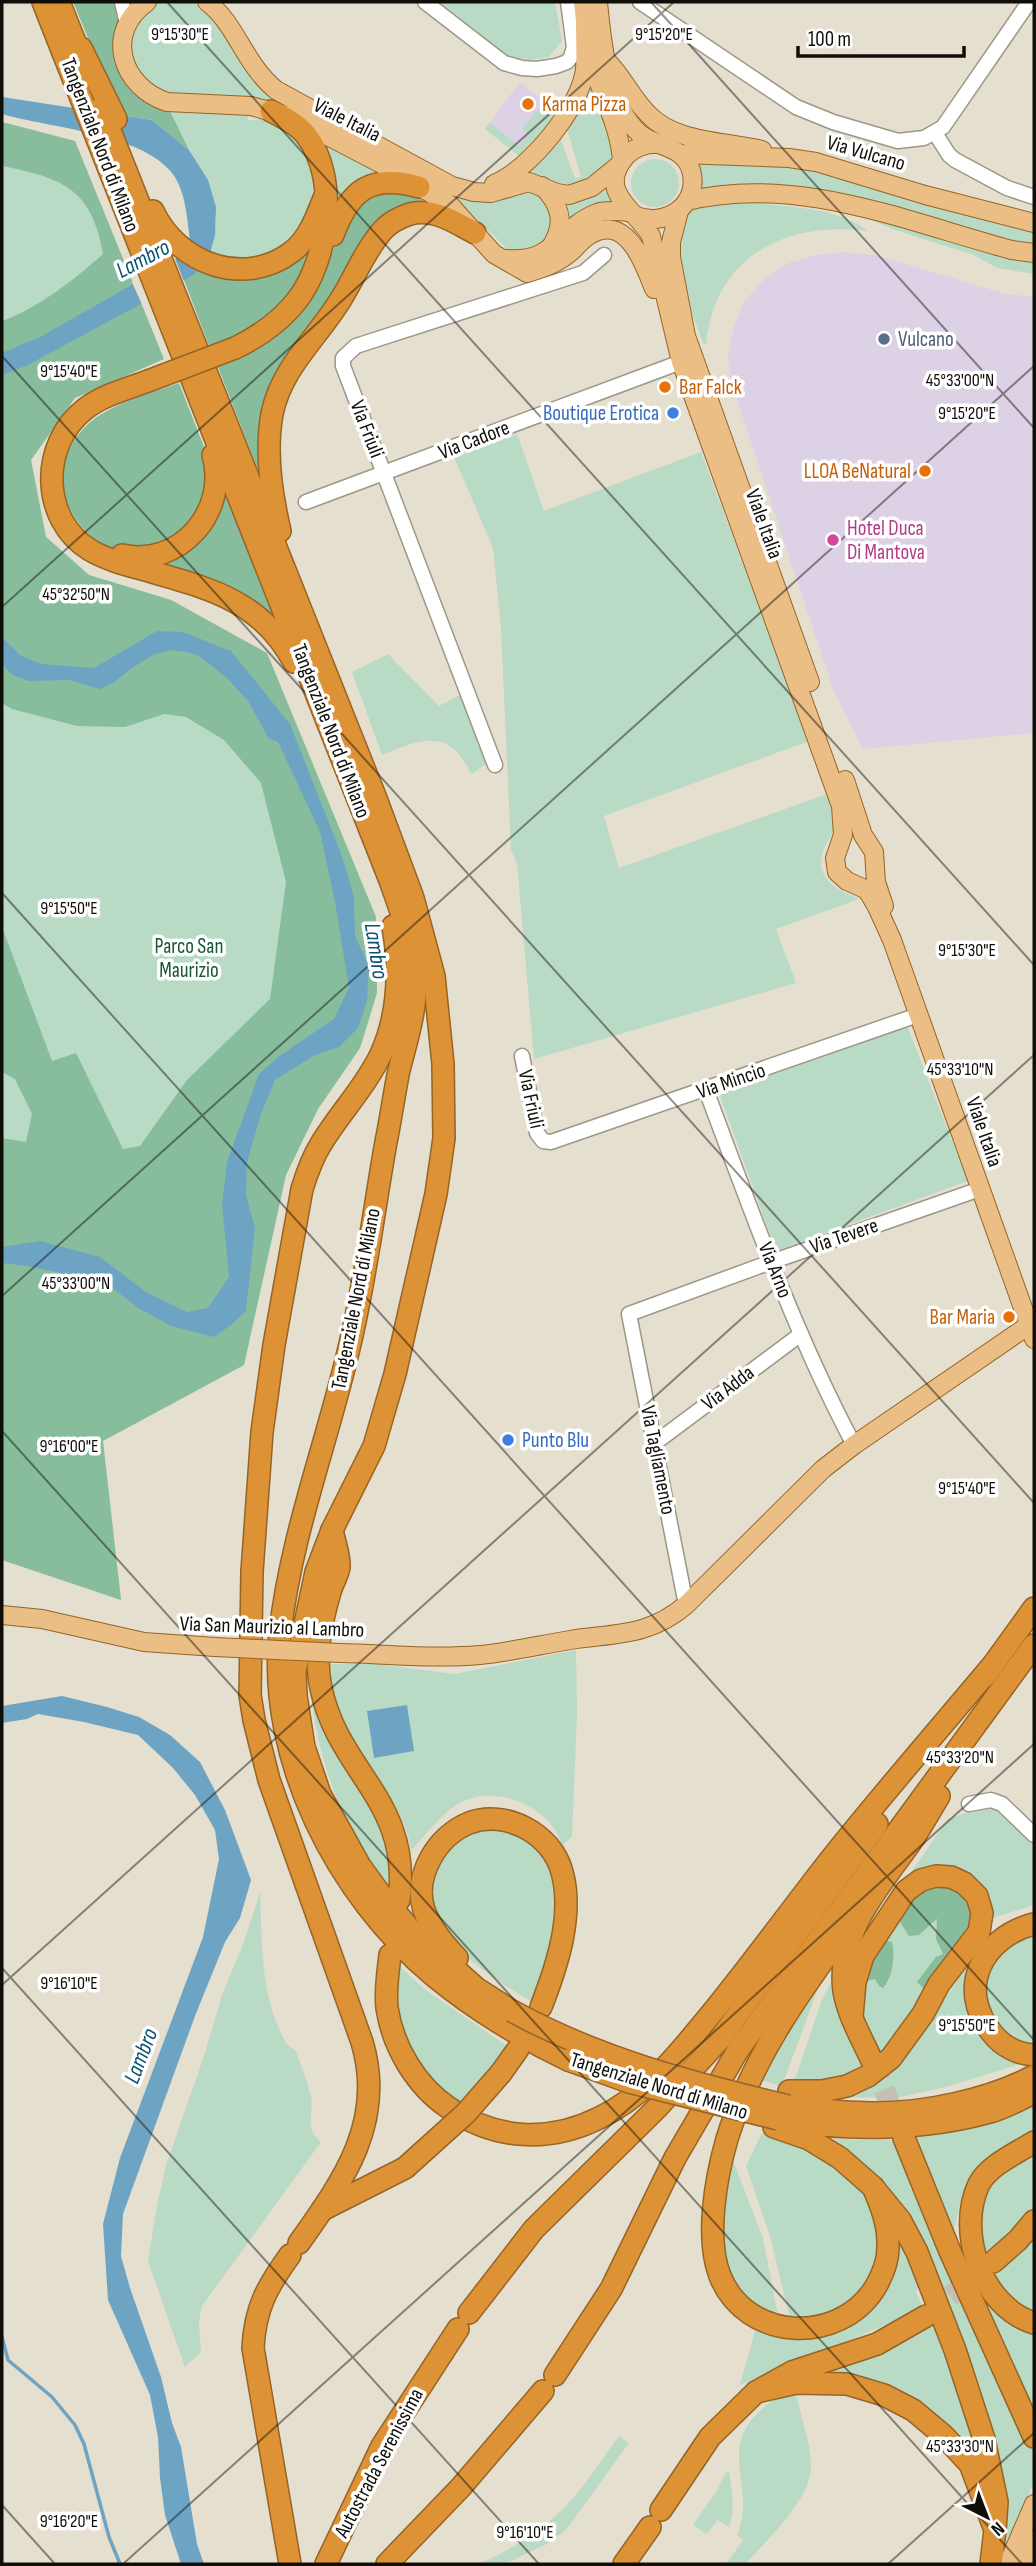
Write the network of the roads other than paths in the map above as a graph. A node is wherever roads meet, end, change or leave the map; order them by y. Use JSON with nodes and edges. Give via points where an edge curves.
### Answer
{"nodes":[{"id":1,"x":43,"y":2,"type":"edge"},
{"id":2,"x":122,"y":2,"type":"edge"},
{"id":3,"x":147,"y":2,"type":"edge"},
{"id":4,"x":207,"y":2,"type":"edge"},
{"id":5,"x":425,"y":2,"type":"edge"},
{"id":6,"x":568,"y":2,"type":"edge"},
{"id":7,"x":583,"y":2,"type":"edge"},
{"id":8,"x":598,"y":2,"type":"edge"},
{"id":9,"x":640,"y":2,"type":"edge"},
{"id":10,"x":1029,"y":2,"type":"edge"},
{"id":11,"x":63,"y":11,"type":"edge"},
{"id":12,"x":127,"y":24,"type":"junction"},
{"id":13,"x":585,"y":25,"type":"junction"},
{"id":14,"x":606,"y":60,"type":"junction"},
{"id":15,"x":92,"y":91,"type":"junction"},
{"id":16,"x":271,"y":111,"type":"junction"},
{"id":17,"x":935,"y":133,"type":"junction"},
{"id":18,"x":661,"y":144,"type":"junction"},
{"id":19,"x":681,"y":154,"type":"junction"},
{"id":20,"x":119,"y":155,"type":"junction"},
{"id":21,"x":789,"y":158,"type":"junction"},
{"id":22,"x":621,"y":163,"type":"junction"},
{"id":23,"x":542,"y":186,"type":"junction"},
{"id":24,"x":419,"y":187,"type":"junction"},
{"id":25,"x":474,"y":192,"type":"junction"},
{"id":26,"x":325,"y":196,"type":"junction"},
{"id":27,"x":1034,"y":197,"type":"edge"},
{"id":28,"x":683,"y":206,"type":"junction"},
{"id":29,"x":632,"y":213,"type":"junction"},
{"id":30,"x":1034,"y":223,"type":"edge"},
{"id":31,"x":475,"y":233,"type":"junction"},
{"id":32,"x":550,"y":248,"type":"junction"},
{"id":33,"x":1034,"y":253,"type":"edge"},
{"id":34,"x":604,"y":255,"type":"dead end"},
{"id":35,"x":500,"y":258,"type":"junction"},
{"id":36,"x":166,"y":305,"type":"junction"},
{"id":37,"x":236,"y":351,"type":"junction"},
{"id":38,"x":679,"y":355,"type":"junction"},
{"id":39,"x":149,"y":384,"type":"junction"},
{"id":40,"x":384,"y":474,"type":"junction"},
{"id":41,"x":306,"y":502,"type":"dead end"},
{"id":42,"x":286,"y":573,"type":"junction"},
{"id":43,"x":495,"y":765,"type":"dead end"},
{"id":44,"x":367,"y":822,"type":"junction"},
{"id":45,"x":869,"y":845,"type":"junction"},
{"id":46,"x":837,"y":851,"type":"junction"},
{"id":47,"x":875,"y":868,"type":"junction"},
{"id":48,"x":854,"y":882,"type":"junction"},
{"id":49,"x":892,"y":940,"type":"junction"},
{"id":50,"x":918,"y":1015,"type":"junction"},
{"id":51,"x":522,"y":1056,"type":"dead end"},
{"id":52,"x":706,"y":1090,"type":"junction"},
{"id":53,"x":543,"y":1140,"type":"joint"},
{"id":54,"x":980,"y":1189,"type":"junction"},
{"id":55,"x":771,"y":1262,"type":"junction"},
{"id":56,"x":629,"y":1314,"type":"joint"},
{"id":57,"x":1032,"y":1332,"type":"edge"},
{"id":58,"x":801,"y":1334,"type":"junction"},
{"id":59,"x":1034,"y":1345,"type":"edge"},
{"id":60,"x":981,"y":1360,"type":"junction"},
{"id":61,"x":655,"y":1443,"type":"junction"},
{"id":62,"x":854,"y":1445,"type":"junction"},
{"id":63,"x":331,"y":1530,"type":"junction"},
{"id":64,"x":686,"y":1605,"type":"junction"},
{"id":65,"x":1034,"y":1608,"type":"edge"},
{"id":66,"x":2,"y":1615,"type":"edge"},
{"id":67,"x":1034,"y":1645,"type":"edge"},
{"id":68,"x":992,"y":1666,"type":"junction"},
{"id":69,"x":1005,"y":1686,"type":"junction"},
{"id":70,"x":969,"y":1804,"type":"dead end"},
{"id":71,"x":1034,"y":1835,"type":"edge"},
{"id":72,"x":875,"y":1889,"type":"junction"},
{"id":73,"x":399,"y":1900,"type":"dead end"},
{"id":74,"x":1034,"y":1910,"type":"edge"},
{"id":75,"x":1034,"y":1924,"type":"edge"},
{"id":76,"x":390,"y":1955,"type":"dead end"},
{"id":77,"x":509,"y":2003,"type":"junction"},
{"id":78,"x":541,"y":2007,"type":"dead end"},
{"id":79,"x":923,"y":2014,"type":"junction"},
{"id":80,"x":852,"y":2016,"type":"junction"},
{"id":81,"x":518,"y":2049,"type":"dead end"},
{"id":82,"x":1034,"y":2055,"type":"edge"},
{"id":83,"x":872,"y":2061,"type":"tunnel mouth"},
{"id":84,"x":1034,"y":2076,"type":"edge"},
{"id":85,"x":1034,"y":2093,"type":"edge"},
{"id":86,"x":782,"y":2111,"type":"junction"},
{"id":87,"x":904,"y":2138,"type":"tunnel mouth"},
{"id":88,"x":1034,"y":2142,"type":"edge"},
{"id":89,"x":979,"y":2185,"type":"junction"},
{"id":90,"x":873,"y":2187,"type":"junction"},
{"id":91,"x":322,"y":2210,"type":"junction"},
{"id":92,"x":1034,"y":2221,"type":"edge"},
{"id":93,"x":993,"y":2262,"type":"tunnel mouth"},
{"id":94,"x":957,"y":2266,"type":"junction"},
{"id":95,"x":926,"y":2316,"type":"tunnel mouth"},
{"id":96,"x":1034,"y":2323,"type":"edge"},
{"id":97,"x":756,"y":2392,"type":"junction"},
{"id":98,"x":1034,"y":2437,"type":"edge"},
{"id":99,"x":1034,"y":2504,"type":"edge"},
{"id":100,"x":995,"y":2530,"type":"junction"},
{"id":101,"x":1034,"y":2540,"type":"edge"},
{"id":102,"x":290,"y":2564,"type":"edge"},
{"id":103,"x":326,"y":2564,"type":"edge"},
{"id":104,"x":387,"y":2564,"type":"edge"},
{"id":105,"x":624,"y":2564,"type":"edge"},
{"id":106,"x":991,"y":2564,"type":"edge"},
{"id":107,"x":1008,"y":2564,"type":"edge"},
{"id":108,"x":1024,"y":2564,"type":"edge"}],
"edges":[{"from":1,"to":15,"type":"highway","name":"Tangenziale Nord di Milano"},
{"from":2,"to":12,"type":"street"},
{"from":3,"to":12,"type":"main road"},
{"from":4,"to":25,"type":"main road","name":"Viale Italia","via":[[223,18],[255,70],[276,90],[452,186]]},
{"from":5,"to":6,"type":"street","via":[[505,63],[537,69],[571,57],[574,47]]},
{"from":7,"to":13,"type":"main road","name":"Viale Italia"},
{"from":8,"to":14,"type":"main road"},
{"from":9,"to":17,"type":"street","via":[[796,107],[898,141]]},
{"from":10,"to":17,"type":"street","via":[[949,120]]},
{"from":11,"to":15,"type":"highway","name":"Tangenziale Nord di Milano"},
{"from":12,"to":16,"type":"main road","name":"Viale Italia","via":[[122,38],[126,67],[132,79],[154,98]]},
{"from":13,"to":22,"type":"main road","name":"Viale Italia","via":[[595,71],[617,128]]},
{"from":13,"to":25,"type":"main road","via":[[585,69],[561,122],[512,175]]},
{"from":14,"to":18,"type":"main road","via":[[626,118],[643,136]]},
{"from":14,"to":21,"type":"main road","via":[[659,124]]},
{"from":15,"to":20,"type":"highway","name":"Tangenziale Nord di Milano"},
{"from":16,"to":24,"type":"main road","name":"Viale Italia","via":[[291,117]]},
{"from":16,"to":26,"type":"highway","via":[[294,124],[314,146]]},
{"from":17,"to":27,"type":"street","via":[[955,160]]},
{"from":18,"to":19,"type":"main road"},
{"from":18,"to":22,"type":"main road","name":"Viale Italia","via":[[642,145]]},
{"from":19,"to":21,"type":"main road","name":"Via Vulcano"},
{"from":19,"to":28,"type":"main road","name":"Viale Italia","via":[[692,175],[691,193]]},
{"from":20,"to":26,"type":"highway","via":[[171,238],[212,265],[244,270],[281,258],[305,238]]},
{"from":20,"to":36,"type":"highway"},
{"from":21,"to":30,"type":"main road","name":"Via Vulcano","via":[[838,167]]},
{"from":22,"to":23,"type":"main road","name":"Viale Italia","via":[[602,181],[569,195]]},
{"from":22,"to":29,"type":"main road","name":"Viale Italia","via":[[617,193]]},
{"from":23,"to":25,"type":"main road","name":"Viale Italia","via":[[529,182],[491,193]]},
{"from":23,"to":32,"type":"main road","via":[[560,215]]},
{"from":24,"to":31,"type":"main road","name":"Viale Italia","via":[[450,205]]},
{"from":24,"to":37,"type":"highway","via":[[379,183],[358,192],[341,214],[306,300],[268,338]]},
{"from":26,"to":37,"type":"highway","via":[[328,209],[308,283],[265,332]]},
{"from":28,"to":29,"type":"main road","via":[[658,220]]},
{"from":28,"to":33,"type":"main road","via":[[728,193],[809,195]]},
{"from":28,"to":45,"type":"main road","name":"Viale Italia","via":[[671,257],[687,336]]},
{"from":29,"to":32,"type":"main road","via":[[599,212]]},
{"from":29,"to":38,"type":"main road","name":"Viale Italia","via":[[646,228],[655,249]]},
{"from":31,"to":35,"type":"main road","name":"Viale Italia"},
{"from":31,"to":42,"type":"highway","via":[[445,216],[424,212],[385,228],[287,376],[272,414],[270,482],[287,554]]},
{"from":32,"to":35,"type":"main road","via":[[526,261]]},
{"from":34,"to":40,"type":"street","name":"Via Friuli","via":[[583,273],[347,352],[344,366]]},
{"from":35,"to":38,"type":"main road","via":[[527,273],[550,267],[591,233],[614,231],[625,236],[641,256]]},
{"from":36,"to":39,"type":"highway","via":[[217,468],[215,496],[203,522],[183,543],[156,555],[129,556],[94,544],[71,522],[59,490],[60,462],[69,436],[89,415]]},
{"from":36,"to":42,"type":"highway","name":"Tangenziale Nord di Milano"},
{"from":36,"to":44,"type":"highway","name":"Tangenziale Nord di Milano"},
{"from":37,"to":39,"type":"highway"},
{"from":38,"to":40,"type":"street","name":"Via Cadore"},
{"from":38,"to":46,"type":"main road","name":"Viale Italia","via":[[841,806],[842,835]]},
{"from":39,"to":44,"type":"highway","via":[[95,402],[64,432],[51,469],[60,515],[89,550],[218,593],[270,627],[294,663],[341,782]]},
{"from":40,"to":41,"type":"street","name":"Via Cadore"},
{"from":40,"to":43,"type":"street","name":"Via Friuli"},
{"from":42,"to":63,"type":"highway","name":"Tangenziale Nord di Milano","via":[[413,898],[434,976],[443,1064],[440,1175],[398,1362],[374,1446]]},
{"from":44,"to":86,"type":"highway","name":"Tangenziale Nord di Milano","bridge":true,"via":[[400,910],[416,986],[351,1342],[284,1606],[279,1674],[297,1778],[323,1837],[369,1906],[395,1938],[464,1999],[532,2043],[629,2082]]},
{"from":44,"to":91,"type":"highway","via":[[397,948],[395,1001],[380,1055],[321,1144],[302,1189],[262,1432],[252,1572],[250,1681],[260,1746],[368,2071],[369,2098],[360,2139],[344,2178]]},
{"from":45,"to":46,"type":"main road","via":[[848,842]]},
{"from":45,"to":47,"type":"main road","name":"Viale Italia"},
{"from":46,"to":48,"type":"main road","name":"Viale Italia","via":[[837,872]]},
{"from":47,"to":48,"type":"main road","via":[[871,876]]},
{"from":47,"to":49,"type":"main road","name":"Viale Italia"},
{"from":48,"to":49,"type":"main road","name":"Viale Italia","via":[[867,890]]},
{"from":49,"to":50,"type":"main road","name":"Viale Italia"},
{"from":50,"to":52,"type":"street","name":"Via Mincio"},
{"from":50,"to":54,"type":"main road","name":"Viale Italia"},
{"from":51,"to":53,"type":"street","name":"Via Friuli","via":[[536,1130]]},
{"from":52,"to":53,"type":"street","name":"Via Mincio","via":[[555,1141]]},
{"from":52,"to":55,"type":"street","name":"Via Arno"},
{"from":54,"to":55,"type":"street","name":"Via Tevere"},
{"from":54,"to":57,"type":"main road","name":"Viale Italia"},
{"from":55,"to":56,"type":"street","name":"Via Tevere"},
{"from":55,"to":58,"type":"street","name":"Via Arno"},
{"from":56,"to":61,"type":"street","name":"Via Tagliamento"},
{"from":57,"to":60,"type":"main road"},
{"from":58,"to":61,"type":"street","name":"Via Adda"},
{"from":58,"to":62,"type":"street","name":"Via Arno"},
{"from":59,"to":60,"type":"main road"},
{"from":60,"to":62,"type":"main road","name":"Via San Maurizio al Lambro"},
{"from":61,"to":64,"type":"street","name":"Via Tagliamento"},
{"from":62,"to":64,"type":"main road","name":"Via San Maurizio al Lambro","via":[[823,1469]]},
{"from":63,"to":73,"type":"highway","via":[[339,1566],[319,1636],[320,1685],[335,1730],[377,1795],[395,1835],[400,1856]]},
{"from":63,"to":77,"type":"highway","name":"Tangenziale Nord di Milano","via":[[316,1572],[295,1671],[304,1747],[320,1794],[360,1866],[400,1919],[476,1988]]},
{"from":64,"to":66,"type":"main road","name":"Via San Maurizio al Lambro","bridge":true,"via":[[641,1631],[444,1657],[155,1644],[43,1619]]},
{"from":65,"to":68,"type":"highway"},
{"from":67,"to":69,"type":"highway"},
{"from":68,"to":76,"type":"highway","via":[[682,2049],[633,2097],[600,2118],[559,2132],[515,2135],[473,2123],[439,2101],[408,2063],[391,2026],[386,1983]]},
{"from":68,"to":103,"type":"highway","name":"Autostrada Serenissima","via":[[720,2039],[534,2230],[464,2321],[383,2446]]},
{"from":69,"to":72,"type":"highway","via":[[912,1842]]},
{"from":69,"to":104,"type":"highway","via":[[738,2050],[675,2158],[611,2289],[549,2383],[461,2487]]},
{"from":70,"to":71,"type":"street","via":[[991,1800],[1002,1804]]},
{"from":72,"to":80,"type":"highway","via":[[845,1960],[844,1992]]},
{"from":72,"to":90,"type":"highway","via":[[793,2002],[740,2102],[726,2142],[713,2224],[720,2276],[731,2295],[747,2312],[777,2326],[805,2330],[829,2326],[851,2314],[883,2275],[889,2250],[886,2222]]},
{"from":74,"to":79,"type":"highway","via":[[994,1928]]},
{"from":75,"to":82,"type":"highway","via":[[1006,1936],[988,1954],[978,1971],[974,2002],[1000,2042]]},
{"from":77,"to":78,"type":"highway","via":[[456,1958],[423,1907],[421,1885],[437,1848],[451,1833],[488,1820],[527,1828],[555,1853],[562,1870],[566,1892],[559,1949]]},
{"from":77,"to":86,"type":"highway","name":"Tangenziale Nord di Milano","bridge":true,"via":[[554,2034],[600,2053],[693,2083],[718,2077]]},
{"from":79,"to":80,"type":"highway","via":[[939,1984],[979,1932],[982,1913],[977,1896],[951,1877],[921,1880],[906,1891],[863,1956]]},
{"from":79,"to":86,"type":"highway","via":[[891,2059],[868,2076]]},
{"from":80,"to":83,"type":"highway"},
{"from":81,"to":91,"type":"highway","bridge":true,"via":[[466,2113],[405,2168]]},
{"from":84,"to":86,"type":"highway","name":"Tangenziale Nord di Milano","via":[[969,2101],[915,2109],[872,2114]]},
{"from":85,"to":86,"type":"highway","name":"Tangenziale Nord di Milano","via":[[990,2112],[928,2123],[848,2128]]},
{"from":86,"to":90,"type":"highway","via":[[809,2139]]},
{"from":87,"to":94,"type":"highway"},
{"from":88,"to":89,"type":"highway","via":[[993,2169]]},
{"from":89,"to":94,"type":"highway","via":[[961,2220]]},
{"from":89,"to":96,"type":"highway","via":[[970,2222],[977,2260],[996,2297],[1014,2314]]},
{"from":90,"to":100,"type":"highway","via":[[900,2220],[917,2252],[955,2350],[993,2472]]},
{"from":91,"to":102,"type":"highway","via":[[264,2293],[254,2328],[262,2410]]},
{"from":92,"to":93,"type":"highway"},
{"from":94,"to":98,"type":"highway"},
{"from":95,"to":97,"type":"highway","via":[[877,2344],[792,2372]]},
{"from":97,"to":100,"type":"highway","via":[[796,2383],[847,2384],[913,2410],[970,2464]]},
{"from":97,"to":105,"type":"highway","via":[[710,2437]]},
{"from":99,"to":107,"type":"main road"},
{"from":100,"to":106,"type":"highway"},
{"from":101,"to":108,"type":"main road"}]}
